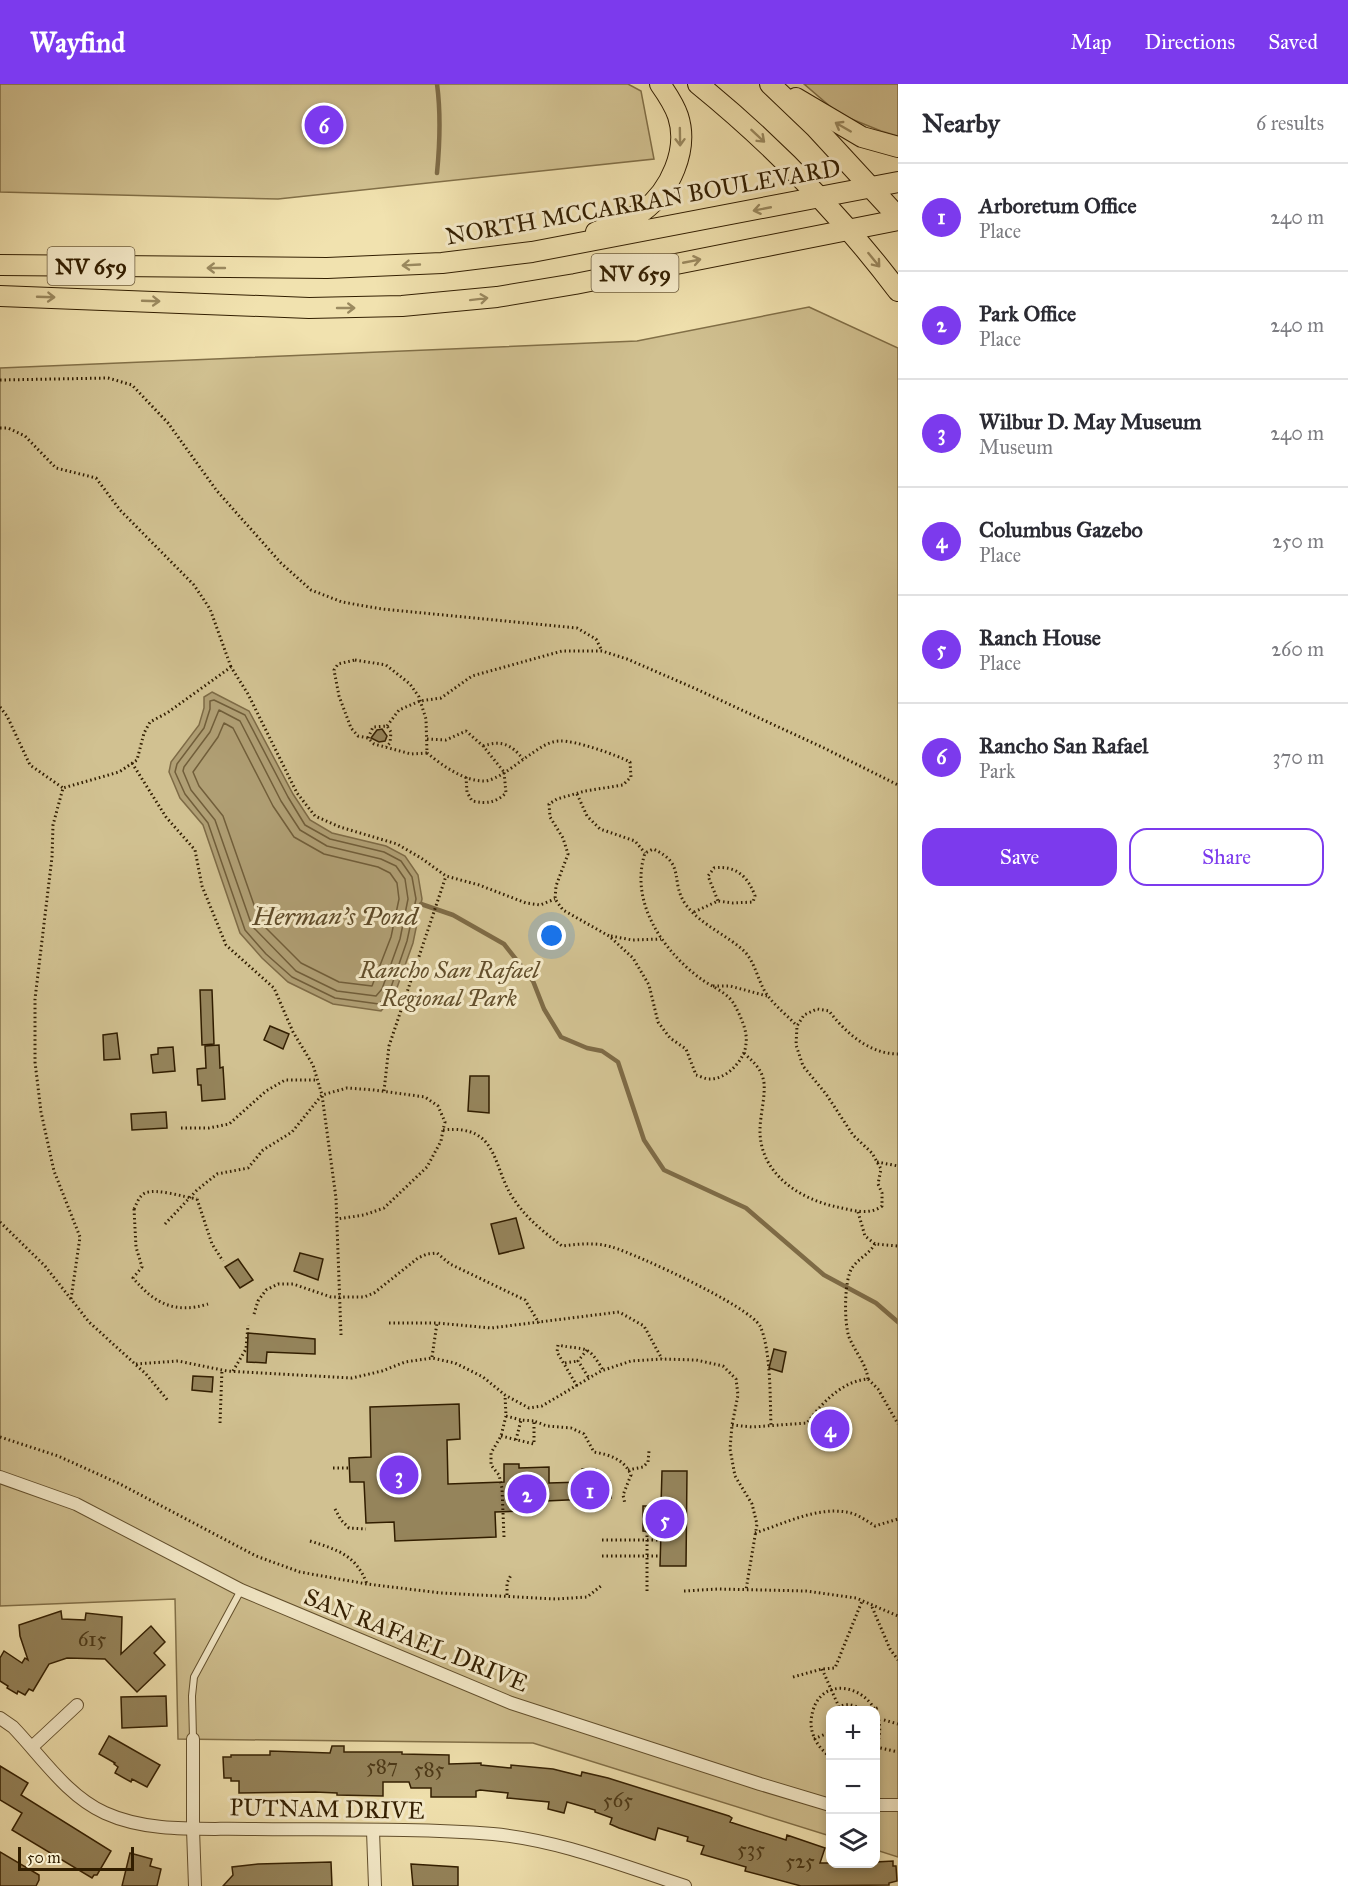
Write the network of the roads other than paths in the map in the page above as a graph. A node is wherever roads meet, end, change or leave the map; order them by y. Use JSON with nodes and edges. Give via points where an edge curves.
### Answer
{"nodes":[{"id":1,"x":660,"y":84,"type":"edge"},
{"id":2,"x":698,"y":84,"type":"edge"},
{"id":3,"x":771,"y":84,"type":"edge"},
{"id":4,"x":898,"y":147,"type":"edge"},
{"id":5,"x":898,"y":182,"type":"edge"},
{"id":6,"x":870,"y":188,"type":"junction"},
{"id":7,"x":820,"y":197,"type":"junction"},
{"id":8,"x":898,"y":218,"type":"edge"},
{"id":9,"x":848,"y":229,"type":"junction"},
{"id":10,"x":532,"y":252,"type":"junction"},
{"id":11,"x":0,"y":265,"type":"edge"},
{"id":12,"x":898,"y":291,"type":"edge"},
{"id":13,"x":0,"y":296,"type":"edge"},
{"id":14,"x":0,"y":1477,"type":"edge"},
{"id":15,"x":241,"y":1590,"type":"junction"},
{"id":16,"x":77,"y":1705,"type":"dead end"},
{"id":17,"x":0,"y":1718,"type":"edge"},
{"id":18,"x":193,"y":1739,"type":"joint"},
{"id":19,"x":32,"y":1747,"type":"junction"},
{"id":20,"x":826,"y":1804,"type":"edge"},
{"id":21,"x":880,"y":1805,"type":"edge"},
{"id":22,"x":898,"y":1805,"type":"edge"},
{"id":23,"x":193,"y":1829,"type":"junction"},
{"id":24,"x":374,"y":1831,"type":"junction"},
{"id":25,"x":195,"y":1886,"type":"edge"},
{"id":26,"x":375,"y":1886,"type":"edge"},
{"id":27,"x":685,"y":1886,"type":"edge"}],
"edges":[{"from":1,"to":10,"type":"main road","one_way":true,"via":[[678,118],[681,139],[679,159],[659,195],[643,211],[620,223]]},
{"from":2,"to":7,"type":"main road","one_way":true},
{"from":4,"to":3,"type":"main road","one_way":true,"via":[[862,137]]},
{"from":3,"to":6,"type":"main road"},
{"from":5,"to":6,"type":"main road","name":"NORTH MCCARRAN BOULEVARD","number":"NV 659"},
{"from":6,"to":7,"type":"main road","name":"NORTH MCCARRAN BOULEVARD","number":"NV 659"},
{"from":6,"to":8,"type":"main road"},
{"from":7,"to":9,"type":"main road"},
{"from":7,"to":10,"type":"main road","name":"NORTH MCCARRAN BOULEVARD","number":"NV 659","one_way":true},
{"from":8,"to":9,"type":"main road","number":"NV 659"},
{"from":9,"to":12,"type":"main road","one_way":true},
{"from":13,"to":9,"type":"main road","number":"NV 659","one_way":true,"via":[[309,308],[402,306],[497,297],[575,284]]},
{"from":10,"to":11,"type":"main road","name":"NORTH MCCARRAN BOULEVARD","number":"NV 659","one_way":true,"via":[[442,263],[327,268]]},
{"from":14,"to":15,"type":"street","name":"SAN RAFAEL DRIVE","via":[[76,1504]]},
{"from":15,"to":18,"type":"lane","via":[[194,1677]]},
{"from":15,"to":20,"type":"street","name":"SAN RAFAEL DRIVE","via":[[512,1703]]},
{"from":16,"to":19,"type":"street"},
{"from":17,"to":19,"type":"street","name":"PUTNAM DRIVE"},
{"from":18,"to":23,"type":"street"},
{"from":19,"to":23,"type":"street","name":"PUTNAM DRIVE","via":[[85,1802],[105,1813],[132,1823]]},
{"from":21,"to":22,"type":"street"},
{"from":23,"to":24,"type":"street","name":"PUTNAM DRIVE"},
{"from":23,"to":25,"type":"street"},
{"from":24,"to":26,"type":"street"},
{"from":24,"to":27,"type":"street","name":"PUTNAM DRIVE","via":[[444,1831],[530,1839]]}]}
